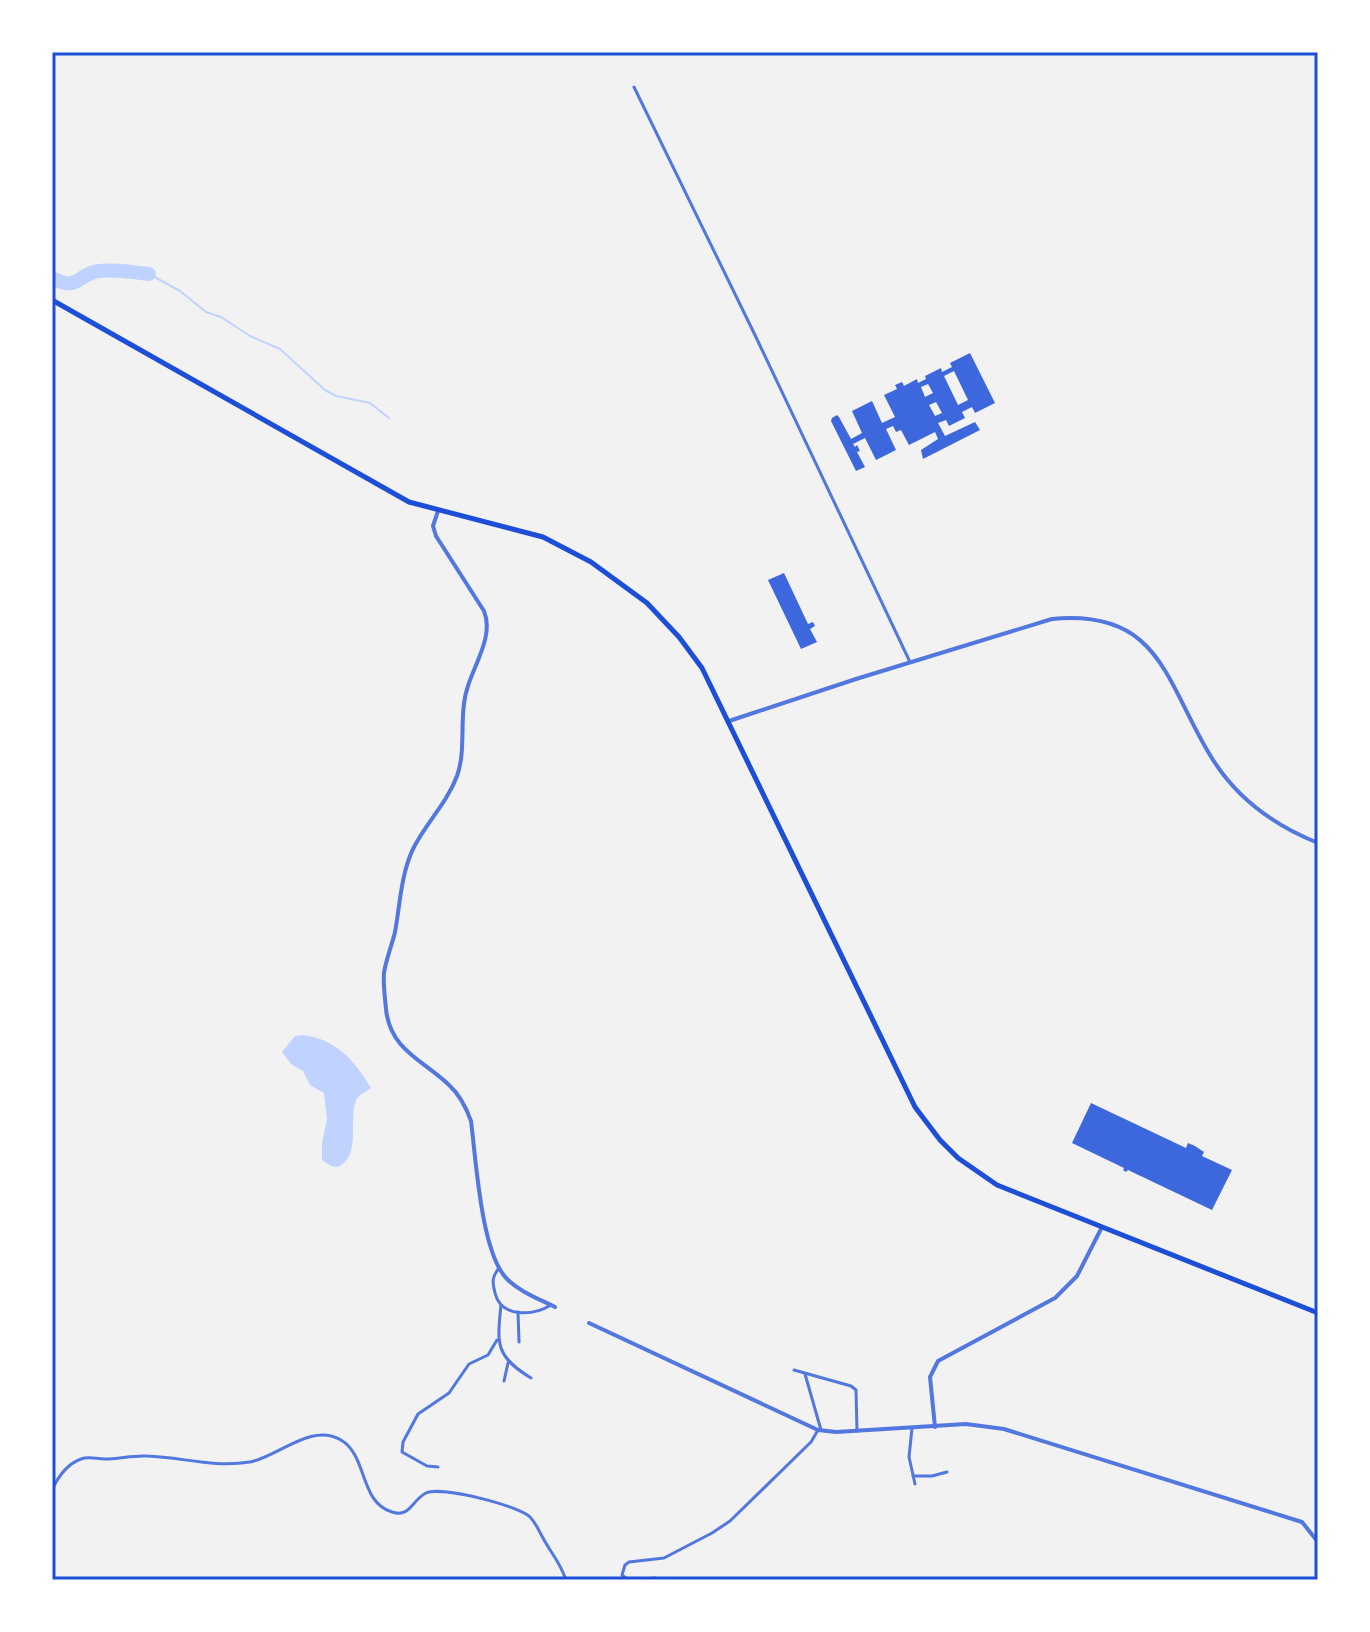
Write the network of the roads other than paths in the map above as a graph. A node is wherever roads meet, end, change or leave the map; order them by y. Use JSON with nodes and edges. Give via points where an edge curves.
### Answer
{"nodes":[{"id":1,"x":634,"y":87,"type":"dead end"},
{"id":2,"x":52,"y":300,"type":"edge"},
{"id":3,"x":438,"y":511,"type":"junction"},
{"id":4,"x":910,"y":662,"type":"junction"},
{"id":5,"x":729,"y":721,"type":"junction"},
{"id":6,"x":1318,"y":843,"type":"edge"},
{"id":7,"x":1102,"y":1227,"type":"junction"},
{"id":8,"x":499,"y":1268,"type":"junction"},
{"id":9,"x":501,"y":1305,"type":"junction"},
{"id":10,"x":553,"y":1306,"type":"joint"},
{"id":11,"x":518,"y":1312,"type":"junction"},
{"id":12,"x":1318,"y":1313,"type":"edge"},
{"id":13,"x":589,"y":1323,"type":"dead end"},
{"id":14,"x":497,"y":1340,"type":"junction"},
{"id":15,"x":519,"y":1342,"type":"dead end"},
{"id":16,"x":508,"y":1363,"type":"junction"},
{"id":17,"x":794,"y":1370,"type":"dead end"},
{"id":18,"x":805,"y":1374,"type":"junction"},
{"id":19,"x":531,"y":1378,"type":"dead end"},
{"id":20,"x":504,"y":1381,"type":"dead end"},
{"id":21,"x":935,"y":1427,"type":"junction"},
{"id":22,"x":912,"y":1428,"type":"junction"},
{"id":23,"x":820,"y":1430,"type":"junction"},
{"id":24,"x":857,"y":1431,"type":"junction"},
{"id":25,"x":52,"y":1442,"type":"edge"},
{"id":26,"x":402,"y":1452,"type":"junction"},
{"id":27,"x":399,"y":1459,"type":"dead end"},
{"id":28,"x":52,"y":1462,"type":"edge"},
{"id":29,"x":438,"y":1467,"type":"dead end"},
{"id":30,"x":947,"y":1472,"type":"dead end"},
{"id":31,"x":913,"y":1476,"type":"junction"},
{"id":32,"x":915,"y":1484,"type":"dead end"},
{"id":33,"x":52,"y":1490,"type":"edge"},
{"id":34,"x":1318,"y":1542,"type":"edge"},
{"id":35,"x":566,"y":1580,"type":"edge"},
{"id":36,"x":638,"y":1580,"type":"edge"},
{"id":37,"x":662,"y":1580,"type":"edge"}],
"edges":[{"from":1,"to":4,"type":"street"},
{"from":2,"to":3,"type":"main road","via":[[409,502]]},
{"from":3,"to":5,"type":"main road","via":[[543,537],[615,578],[679,637]]},
{"from":3,"to":8,"type":"street","via":[[436,536],[487,624],[466,689],[459,772],[407,864],[384,974],[386,1011],[395,1039],[449,1084],[467,1110],[485,1223]]},
{"from":4,"to":5,"type":"street"},
{"from":4,"to":6,"type":"street","via":[[1052,619],[1085,618],[1114,625],[1141,640],[1158,659],[1210,756],[1253,807]]},
{"from":5,"to":7,"type":"main road","via":[[926,1123],[958,1158],[997,1185]]},
{"from":7,"to":12,"type":"main road"},
{"from":7,"to":21,"type":"street","via":[[1077,1276],[1055,1298],[938,1361],[930,1377]]},
{"from":8,"to":9,"type":"street","via":[[492,1279]]},
{"from":8,"to":10,"type":"street","via":[[515,1285]]},
{"from":9,"to":11,"type":"street"},
{"from":9,"to":14,"type":"street"},
{"from":10,"to":11,"type":"street"},
{"from":11,"to":15,"type":"street"},
{"from":13,"to":23,"type":"street"},
{"from":14,"to":16,"type":"street"},
{"from":14,"to":26,"type":"street","via":[[490,1353],[469,1364],[449,1393],[422,1410]]},
{"from":16,"to":19,"type":"street"},
{"from":16,"to":20,"type":"street"},
{"from":17,"to":18,"type":"street"},
{"from":18,"to":23,"type":"street"},
{"from":18,"to":24,"type":"street","via":[[856,1390]]},
{"from":21,"to":22,"type":"street"},
{"from":21,"to":34,"type":"street","via":[[1004,1429],[1302,1522]]},
{"from":22,"to":24,"type":"street"},
{"from":22,"to":31,"type":"street"},
{"from":23,"to":24,"type":"street"},
{"from":23,"to":36,"type":"street","via":[[730,1521],[676,1553],[625,1565],[622,1575]]},
{"from":25,"to":28,"type":"street"},
{"from":26,"to":27,"type":"street"},
{"from":26,"to":29,"type":"street"},
{"from":30,"to":31,"type":"street"},
{"from":31,"to":32,"type":"street"},
{"from":33,"to":35,"type":"street","via":[[59,1476],[86,1458],[248,1462],[328,1435],[347,1445],[369,1492],[386,1510],[403,1513],[432,1491],[472,1495],[527,1515],[555,1553]]},
{"from":36,"to":37,"type":"street"}]}
